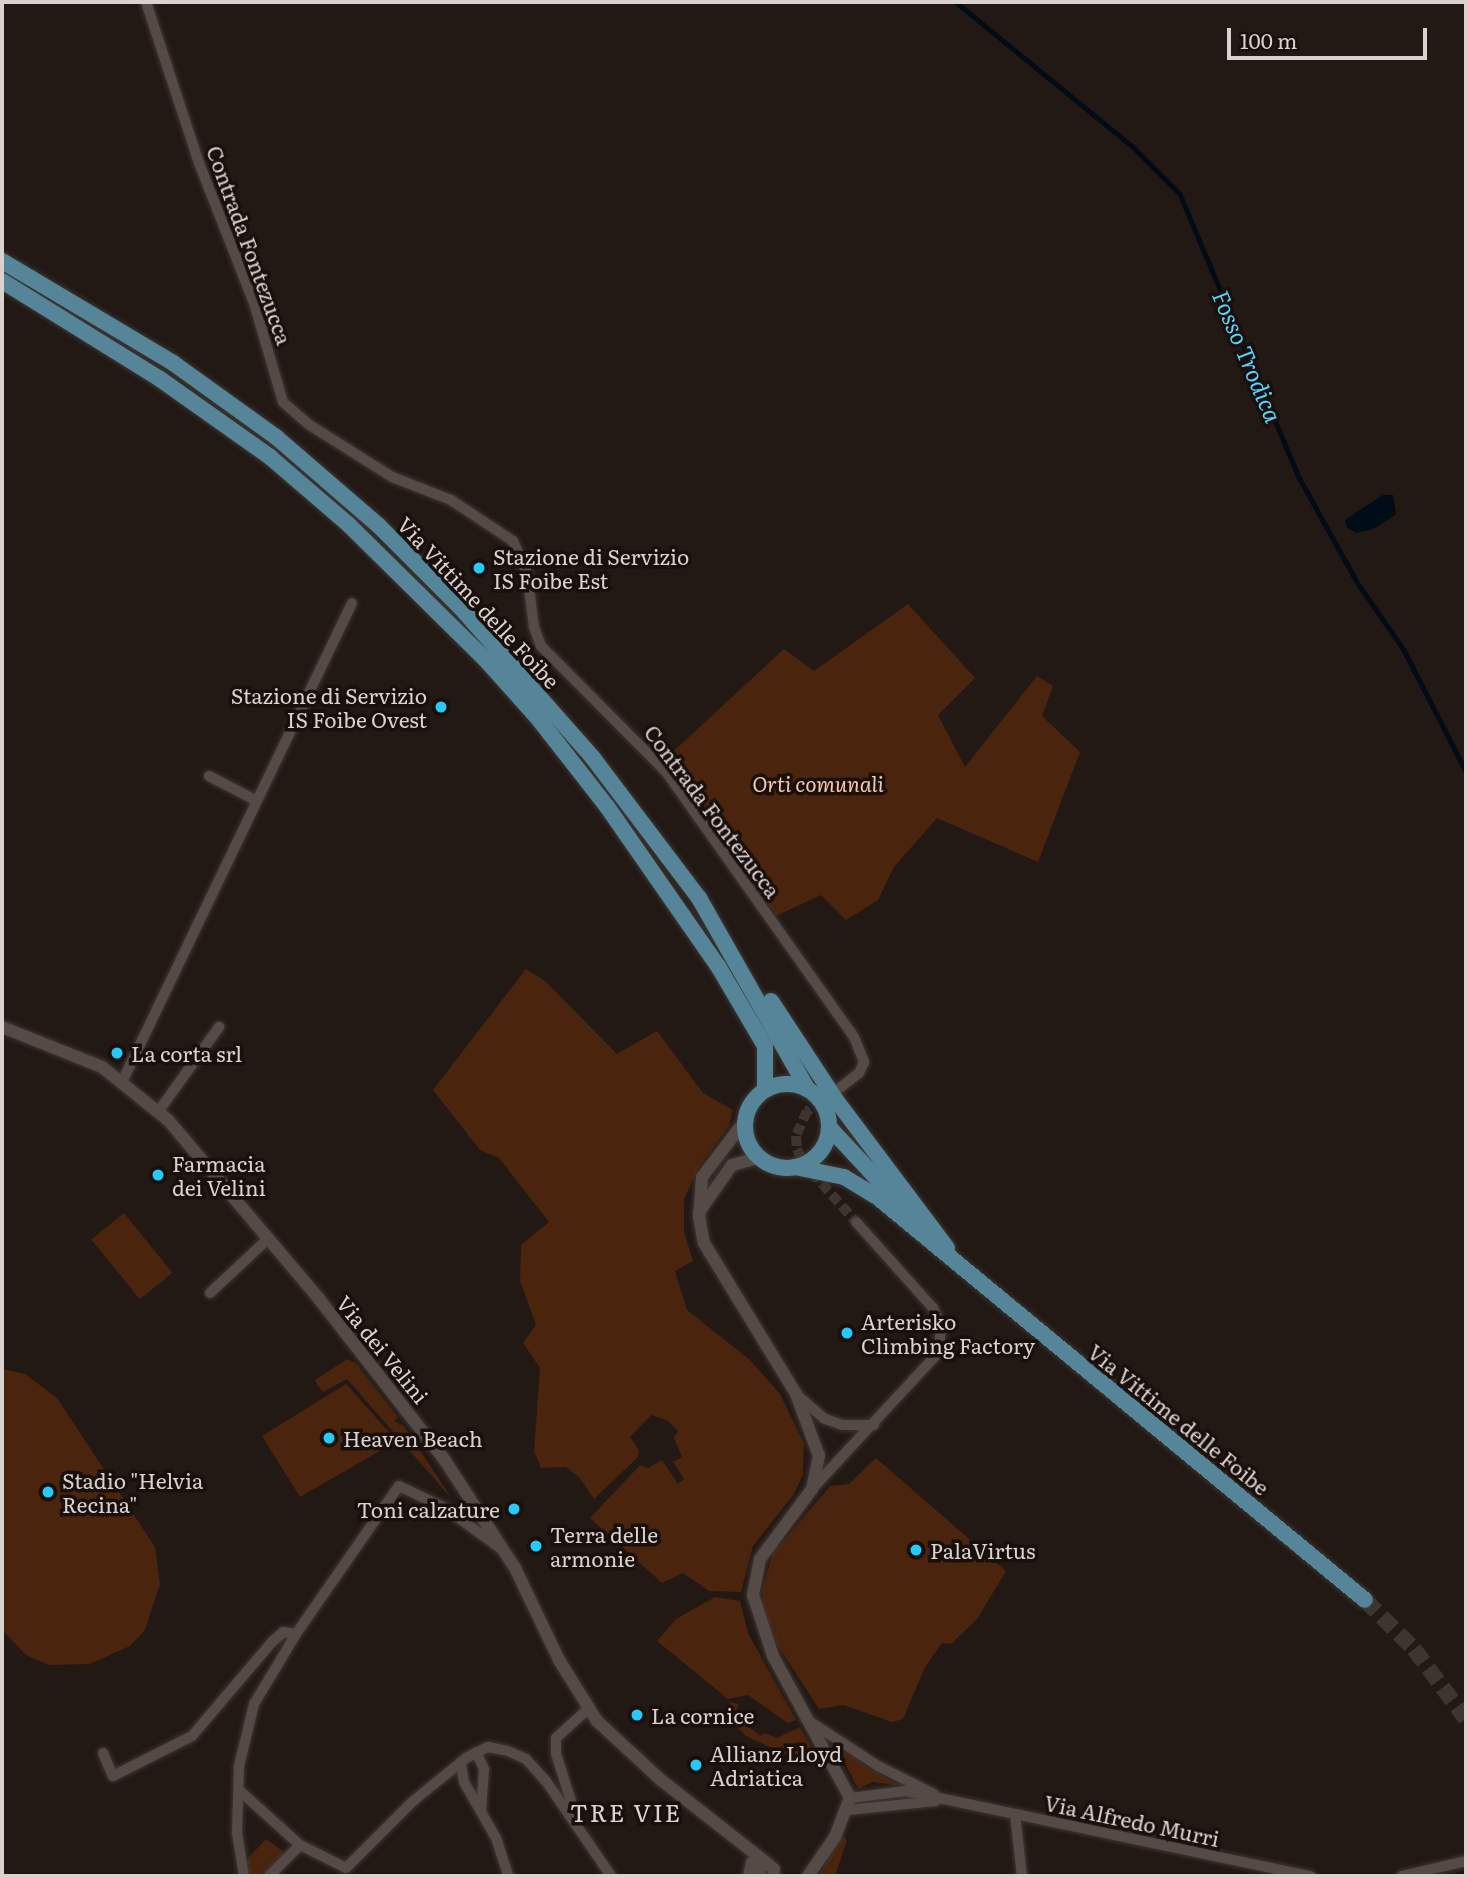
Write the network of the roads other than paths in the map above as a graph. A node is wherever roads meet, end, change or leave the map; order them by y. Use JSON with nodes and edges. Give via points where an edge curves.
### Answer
{"nodes":[{"id":1,"x":146,"y":2,"type":"edge"},
{"id":2,"x":2,"y":261,"type":"edge"},
{"id":3,"x":2,"y":281,"type":"edge"},
{"id":4,"x":352,"y":603,"type":"dead end"},
{"id":5,"x":209,"y":776,"type":"dead end"},
{"id":6,"x":257,"y":801,"type":"junction"},
{"id":7,"x":716,"y":923,"type":"junction"},
{"id":8,"x":2,"y":1027,"type":"edge"},
{"id":9,"x":219,"y":1027,"type":"dead end"},
{"id":10,"x":122,"y":1082,"type":"junction"},
{"id":11,"x":841,"y":1087,"type":"tunnel mouth"},
{"id":12,"x":807,"y":1088,"type":"junction"},
{"id":13,"x":765,"y":1089,"type":"junction"},
{"id":14,"x":158,"y":1112,"type":"junction"},
{"id":15,"x":744,"y":1122,"type":"junction"},
{"id":16,"x":829,"y":1127,"type":"junction"},
{"id":17,"x":759,"y":1158,"type":"junction"},
{"id":18,"x":795,"y":1167,"type":"junction"},
{"id":19,"x":699,"y":1212,"type":"junction"},
{"id":20,"x":856,"y":1222,"type":"tunnel mouth"},
{"id":21,"x":268,"y":1239,"type":"junction"},
{"id":22,"x":965,"y":1272,"type":"junction"},
{"id":23,"x":210,"y":1293,"type":"dead end"},
{"id":24,"x":796,"y":1394,"type":"junction"},
{"id":25,"x":874,"y":1425,"type":"junction"},
{"id":26,"x":812,"y":1489,"type":"junction"},
{"id":27,"x":506,"y":1553,"type":"junction"},
{"id":28,"x":1365,"y":1600,"type":"tunnel mouth"},
{"id":29,"x":296,"y":1634,"type":"junction"},
{"id":30,"x":589,"y":1708,"type":"junction"},
{"id":31,"x":812,"y":1723,"type":"junction"},
{"id":32,"x":476,"y":1752,"type":"junction"},
{"id":33,"x":103,"y":1753,"type":"dead end"},
{"id":34,"x":461,"y":1763,"type":"junction"},
{"id":35,"x":240,"y":1791,"type":"junction"},
{"id":36,"x":946,"y":1800,"type":"junction"},
{"id":37,"x":849,"y":1804,"type":"junction"},
{"id":38,"x":481,"y":1808,"type":"junction"},
{"id":39,"x":1015,"y":1814,"type":"junction"},
{"id":40,"x":582,"y":1833,"type":"junction"},
{"id":41,"x":300,"y":1845,"type":"junction"},
{"id":42,"x":1466,"y":1861,"type":"edge"},
{"id":43,"x":762,"y":1871,"type":"edge"},
{"id":44,"x":243,"y":1876,"type":"edge"},
{"id":45,"x":270,"y":1876,"type":"edge"},
{"id":46,"x":508,"y":1876,"type":"edge"},
{"id":47,"x":611,"y":1876,"type":"edge"},
{"id":48,"x":787,"y":1876,"type":"edge"},
{"id":49,"x":808,"y":1876,"type":"edge"},
{"id":50,"x":1022,"y":1876,"type":"edge"},
{"id":51,"x":1311,"y":1876,"type":"edge"},
{"id":52,"x":1402,"y":1876,"type":"edge"}],
"edges":[{"from":1,"to":11,"type":"street","name":"Contrada Fontezucca","via":[[198,163],[254,303],[284,402],[308,424],[392,477],[451,500],[513,541],[527,573],[541,646],[667,773],[854,1037],[864,1062],[859,1073]]},
{"from":2,"to":7,"type":"main road","name":"Via Vittime delle Foibe","via":[[183,370],[276,437],[379,526],[460,607],[566,726]]},
{"from":3,"to":13,"type":"main road","name":"Via Vittime delle Foibe","via":[[160,379],[270,457],[349,525],[484,658],[608,808],[718,966],[761,1037]]},
{"from":4,"to":6,"type":"street"},
{"from":5,"to":6,"type":"street"},
{"from":6,"to":10,"type":"street"},
{"from":7,"to":12,"type":"main road","name":"Via Vittime delle Foibe"},
{"from":7,"to":22,"type":"main road","via":[[849,1119]]},
{"from":8,"to":10,"type":"street","name":"Via dei Velini","via":[[102,1067]]},
{"from":9,"to":14,"type":"street"},
{"from":10,"to":14,"type":"street","name":"Via dei Velini"},
{"from":12,"to":13,"type":"main road","via":[[786,1084]]},
{"from":12,"to":16,"type":"main road","via":[[824,1105]]},
{"from":13,"to":15,"type":"main road","via":[[748,1109]]},
{"from":14,"to":21,"type":"street","name":"Via dei Velini"},
{"from":15,"to":17,"type":"main road","via":[[750,1148]]},
{"from":15,"to":19,"type":"street","via":[[702,1177]]},
{"from":16,"to":18,"type":"main road","via":[[819,1153]]},
{"from":16,"to":22,"type":"main road","name":"Via Vittime delle Foibe"},
{"from":17,"to":18,"type":"main road","via":[[770,1165]]},
{"from":17,"to":19,"type":"street","via":[[732,1165]]},
{"from":18,"to":22,"type":"main road","name":"Via Vittime delle Foibe","via":[[824,1171],[861,1185]]},
{"from":19,"to":24,"type":"street","via":[[704,1243]]},
{"from":20,"to":25,"type":"street","via":[[933,1308],[941,1326],[939,1352]]},
{"from":21,"to":23,"type":"street"},
{"from":21,"to":27,"type":"street","name":"Via dei Velini","via":[[410,1412]]},
{"from":22,"to":28,"type":"main road","name":"Via Vittime delle Foibe"},
{"from":24,"to":25,"type":"street","via":[[833,1422]]},
{"from":24,"to":26,"type":"street","via":[[815,1437],[818,1464]]},
{"from":25,"to":26,"type":"street"},
{"from":26,"to":31,"type":"street","via":[[760,1559],[752,1595],[773,1656]]},
{"from":27,"to":29,"type":"street","via":[[445,1508],[399,1486]]},
{"from":27,"to":30,"type":"street","name":"Via dei Velini","via":[[559,1660]]},
{"from":29,"to":33,"type":"street","via":[[283,1632],[272,1642],[192,1736],[113,1776]]},
{"from":29,"to":35,"type":"street","via":[[254,1704],[245,1728]]},
{"from":30,"to":40,"type":"street","via":[[556,1738],[556,1754]]},
{"from":30,"to":43,"type":"street","name":"Via dei Velini","via":[[639,1761],[742,1846]]},
{"from":31,"to":36,"type":"street","via":[[878,1766]]},
{"from":31,"to":37,"type":"street"},
{"from":32,"to":34,"type":"street"},
{"from":32,"to":38,"type":"street","via":[[484,1769]]},
{"from":32,"to":40,"type":"street","via":[[488,1747],[526,1759]]},
{"from":34,"to":38,"type":"street","via":[[464,1782]]},
{"from":34,"to":41,"type":"street","via":[[412,1802],[346,1868]]},
{"from":35,"to":41,"type":"street"},
{"from":35,"to":44,"type":"street","via":[[237,1833]]},
{"from":36,"to":37,"type":"street"},
{"from":36,"to":39,"type":"street","name":"Via Alfredo Murri"},
{"from":37,"to":49,"type":"street"},
{"from":38,"to":46,"type":"street"},
{"from":39,"to":50,"type":"street"},
{"from":39,"to":51,"type":"street","name":"Via Alfredo Murri"},
{"from":40,"to":47,"type":"street"},
{"from":41,"to":45,"type":"street"},
{"from":42,"to":52,"type":"street"},
{"from":43,"to":48,"type":"street","name":"Via dei Velini"}]}
